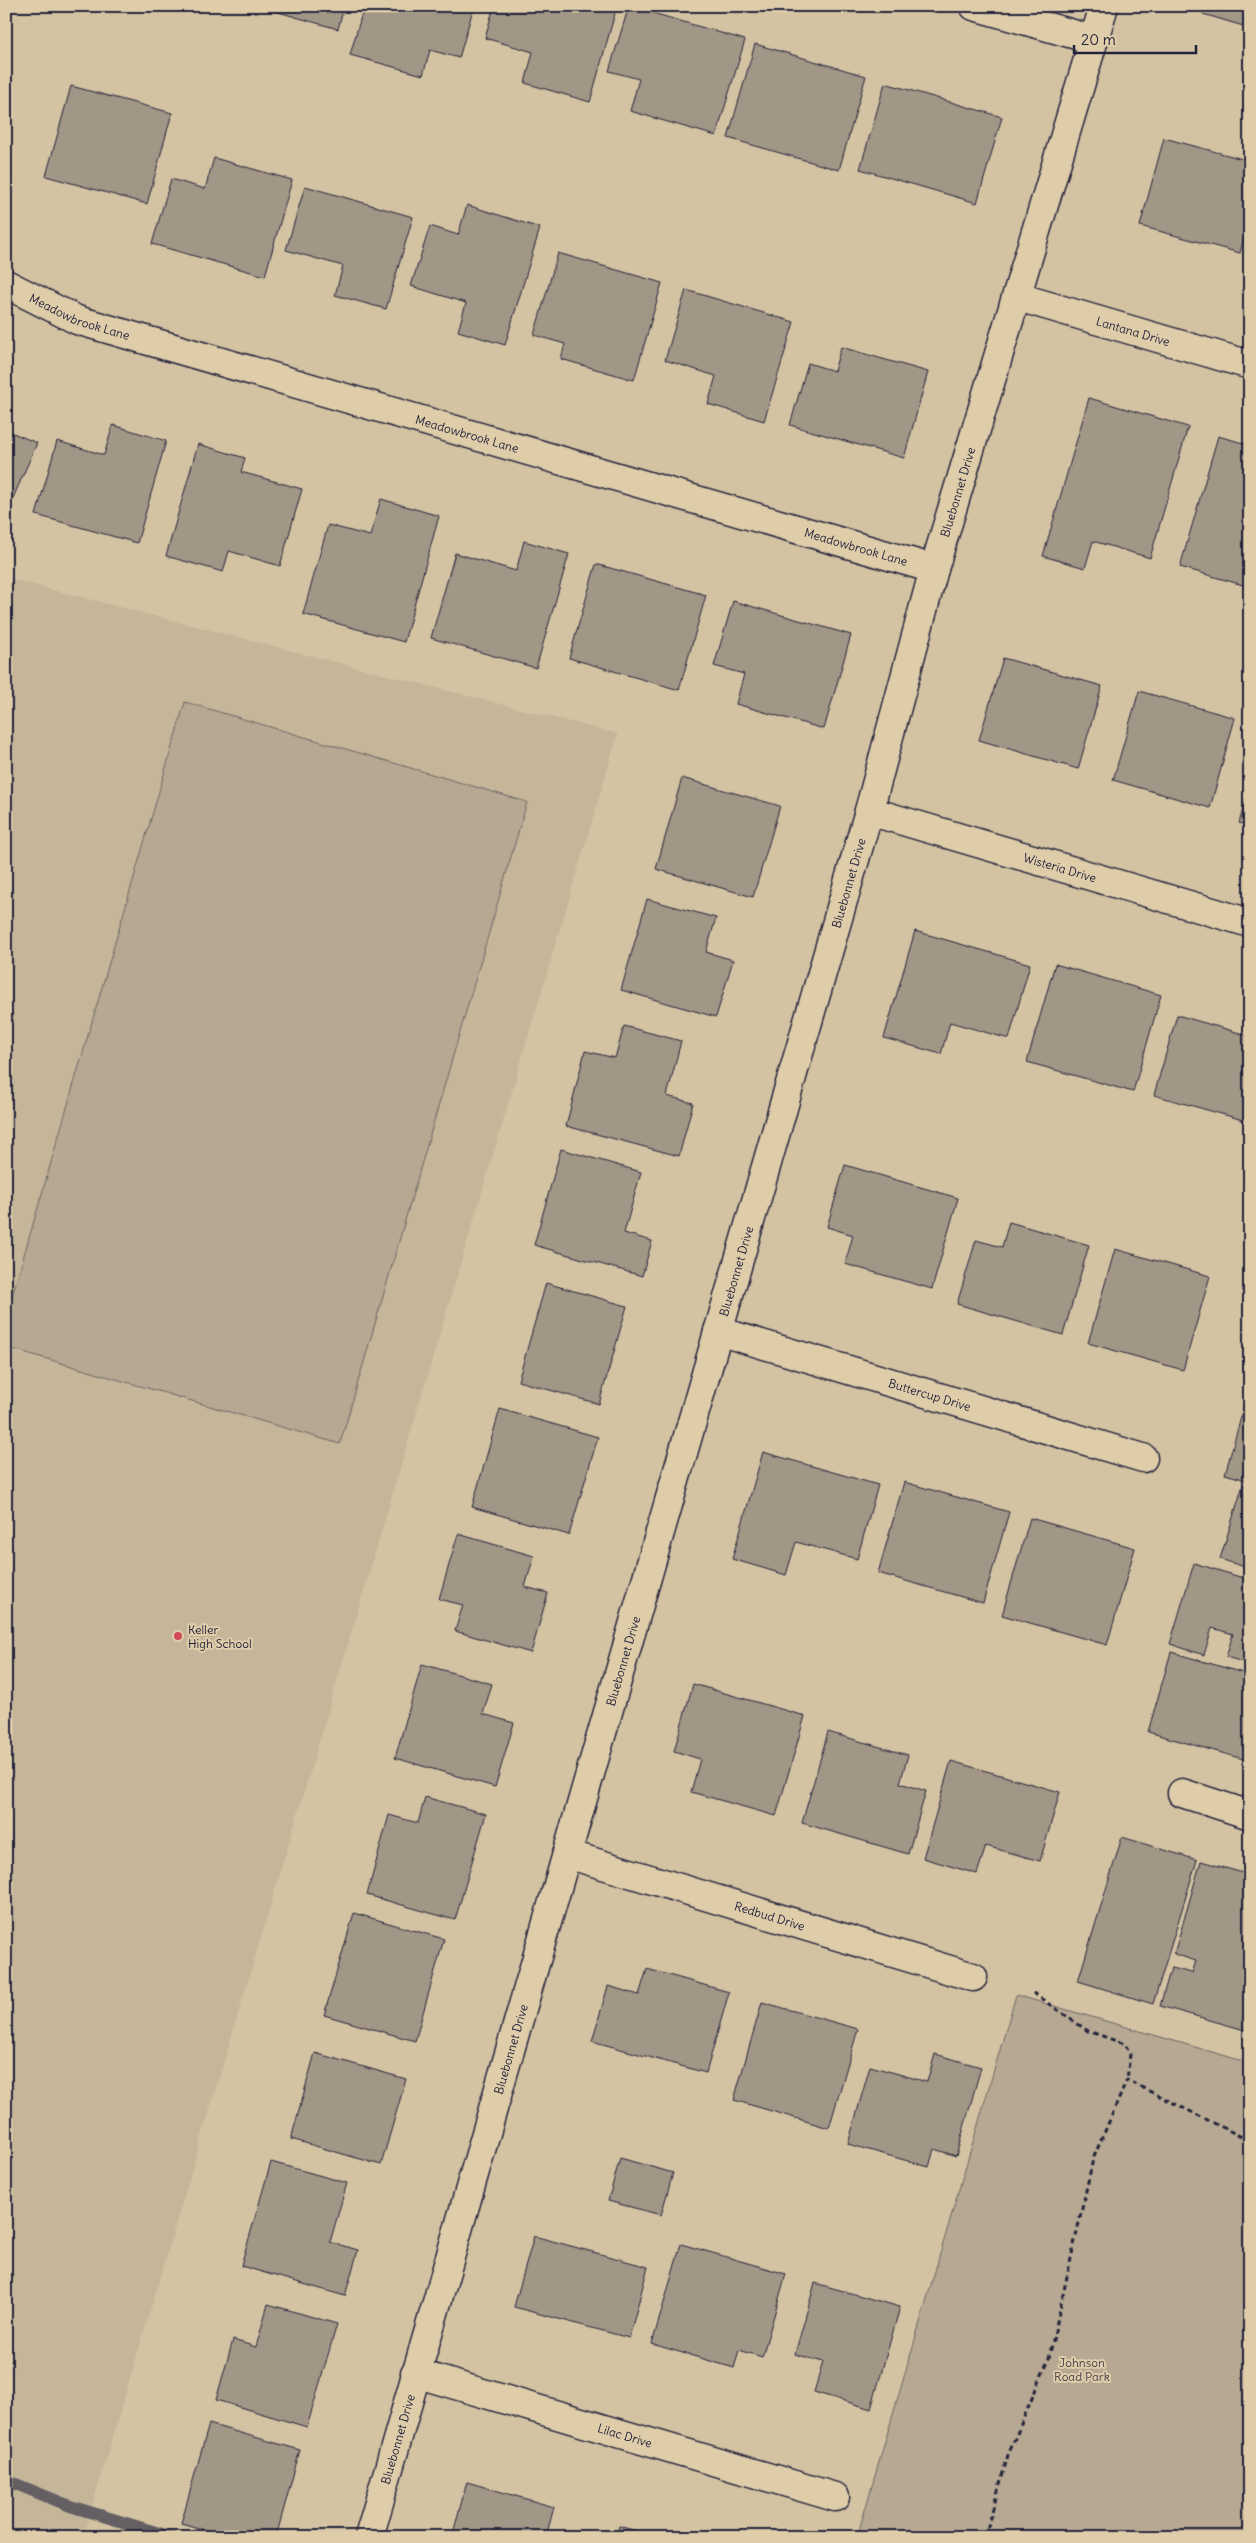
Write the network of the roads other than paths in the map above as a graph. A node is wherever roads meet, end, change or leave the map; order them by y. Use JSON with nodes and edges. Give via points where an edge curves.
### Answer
{"nodes":[{"id":1,"x":974,"y":6,"type":"edge"},
{"id":2,"x":1104,"y":6,"type":"edge"},
{"id":3,"x":1094,"y":40,"type":"junction"},
{"id":4,"x":6,"y":284,"type":"edge"},
{"id":5,"x":1018,"y":296,"type":"junction"},
{"id":6,"x":1250,"y":365,"type":"edge"},
{"id":7,"x":934,"y":569,"type":"junction"},
{"id":8,"x":869,"y":811,"type":"junction"},
{"id":9,"x":1250,"y":923,"type":"edge"},
{"id":10,"x":718,"y":1330,"type":"junction"},
{"id":11,"x":1143,"y":1458,"type":"dead end"},
{"id":12,"x":1182,"y":1793,"type":"dead end"},
{"id":13,"x":1250,"y":1815,"type":"edge"},
{"id":14,"x":567,"y":1854,"type":"junction"},
{"id":15,"x":973,"y":1977,"type":"dead end"},
{"id":16,"x":415,"y":2373,"type":"junction"},
{"id":17,"x":835,"y":2497,"type":"dead end"},
{"id":18,"x":369,"y":2537,"type":"edge"}],
"edges":[{"from":1,"to":3,"type":"street"},
{"from":2,"to":3,"type":"street","name":"Bluebonnet Drive"},
{"from":3,"to":5,"type":"street","name":"Bluebonnet Drive"},
{"from":4,"to":7,"type":"street","name":"Meadowbrook Lane","via":[[77,320]]},
{"from":5,"to":6,"type":"street","name":"Lantana Drive"},
{"from":5,"to":7,"type":"street","name":"Bluebonnet Drive"},
{"from":7,"to":8,"type":"street","name":"Bluebonnet Drive"},
{"from":8,"to":9,"type":"street","name":"Wisteria Drive"},
{"from":8,"to":10,"type":"street","name":"Bluebonnet Drive"},
{"from":10,"to":11,"type":"street","name":"Buttercup Drive"},
{"from":10,"to":14,"type":"street","name":"Bluebonnet Drive"},
{"from":12,"to":13,"type":"street"},
{"from":14,"to":15,"type":"street","name":"Redbud Drive"},
{"from":14,"to":16,"type":"street","name":"Bluebonnet Drive"},
{"from":16,"to":17,"type":"street","name":"Lilac Drive"},
{"from":16,"to":18,"type":"street","name":"Bluebonnet Drive"}]}
